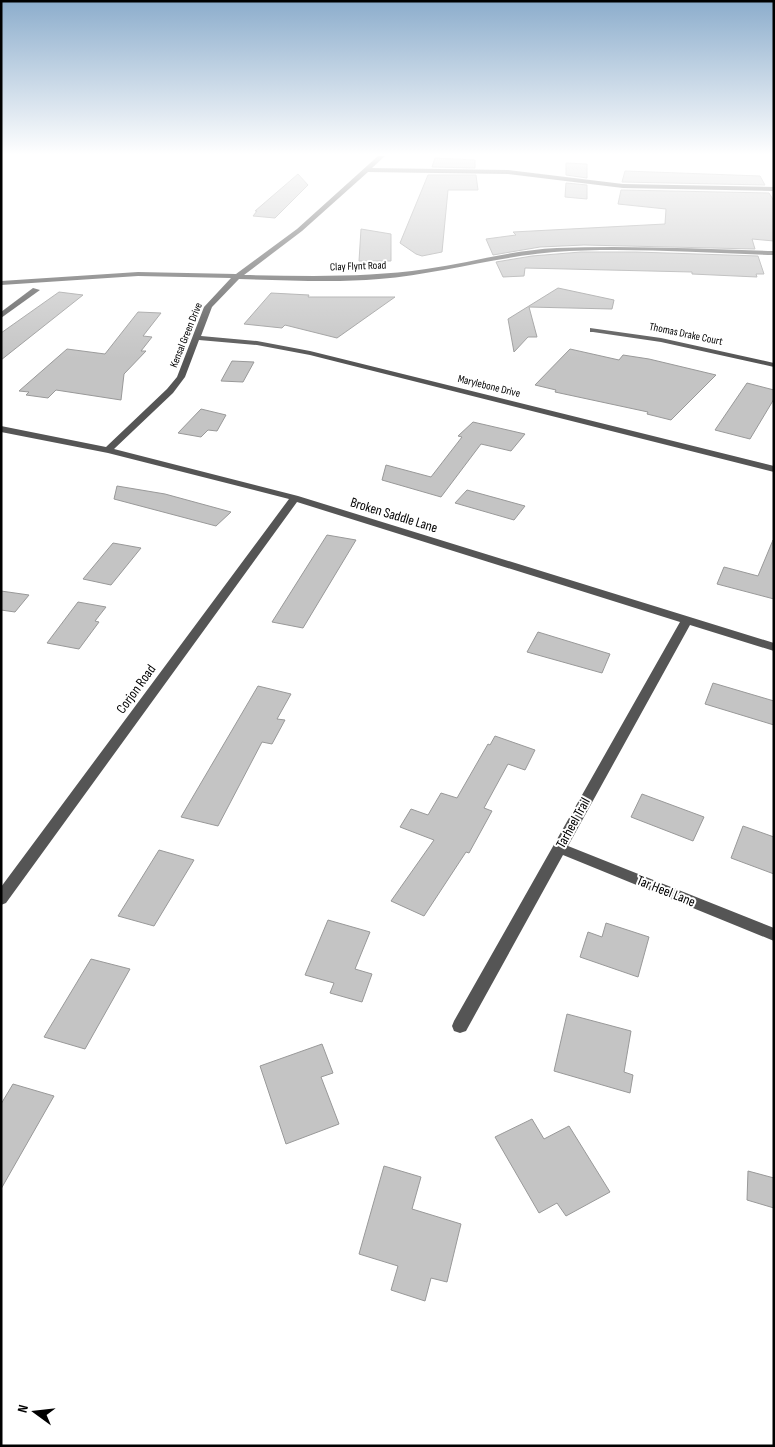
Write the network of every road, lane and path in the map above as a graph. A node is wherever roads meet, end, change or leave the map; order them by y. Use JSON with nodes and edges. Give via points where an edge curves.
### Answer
{"nodes":[{"id":1,"x":306,"y":224,"type":"edge"},
{"id":2,"x":774,"y":254,"type":"edge"},
{"id":3,"x":238,"y":276,"type":"junction"},
{"id":4,"x":1,"y":283,"type":"edge"},
{"id":5,"x":36,"y":290,"type":"dead end"},
{"id":6,"x":1,"y":316,"type":"edge"},
{"id":7,"x":593,"y":330,"type":"dead end"},
{"id":8,"x":197,"y":338,"type":"junction"},
{"id":9,"x":774,"y":365,"type":"edge"},
{"id":10,"x":1,"y":429,"type":"edge"},
{"id":11,"x":108,"y":450,"type":"junction"},
{"id":12,"x":774,"y":469,"type":"edge"},
{"id":13,"x":295,"y":498,"type":"junction"},
{"id":14,"x":687,"y":620,"type":"junction"},
{"id":15,"x":774,"y":647,"type":"edge"},
{"id":16,"x":559,"y":848,"type":"junction"},
{"id":17,"x":1,"y":899,"type":"edge"},
{"id":18,"x":774,"y":935,"type":"edge"},
{"id":19,"x":460,"y":1026,"type":"dead end"}],
"edges":[{"from":1,"to":3,"type":"street","name":"Kensal Green Drive"},
{"from":2,"to":3,"type":"street","name":"Clay Flynt Road","via":[[566,249],[512,254],[394,276],[331,279]]},
{"from":3,"to":4,"type":"street","name":"Clay Flynt Road","via":[[112,274]]},
{"from":3,"to":8,"type":"street","name":"Kensal Green Drive","via":[[208,307]]},
{"from":5,"to":6,"type":"street"},
{"from":7,"to":9,"type":"street","name":"Thomas Drake Court","via":[[661,340]]},
{"from":8,"to":11,"type":"street","name":"Kensal Green Drive","via":[[182,377]]},
{"from":8,"to":12,"type":"street","name":"Marylebone Drive","via":[[310,352]]},
{"from":10,"to":11,"type":"street","name":"Broken Saddle Lane"},
{"from":11,"to":13,"type":"street","name":"Broken Saddle Lane"},
{"from":13,"to":14,"type":"street","name":"Broken Saddle Lane"},
{"from":13,"to":17,"type":"street","name":"Corjon Road"},
{"from":14,"to":15,"type":"street","name":"Broken Saddle Lane"},
{"from":14,"to":16,"type":"street","name":"Tarheel Trail"},
{"from":16,"to":18,"type":"street","name":"Tar Heel Lane"},
{"from":16,"to":19,"type":"street","name":"Tarheel Trail"}]}
